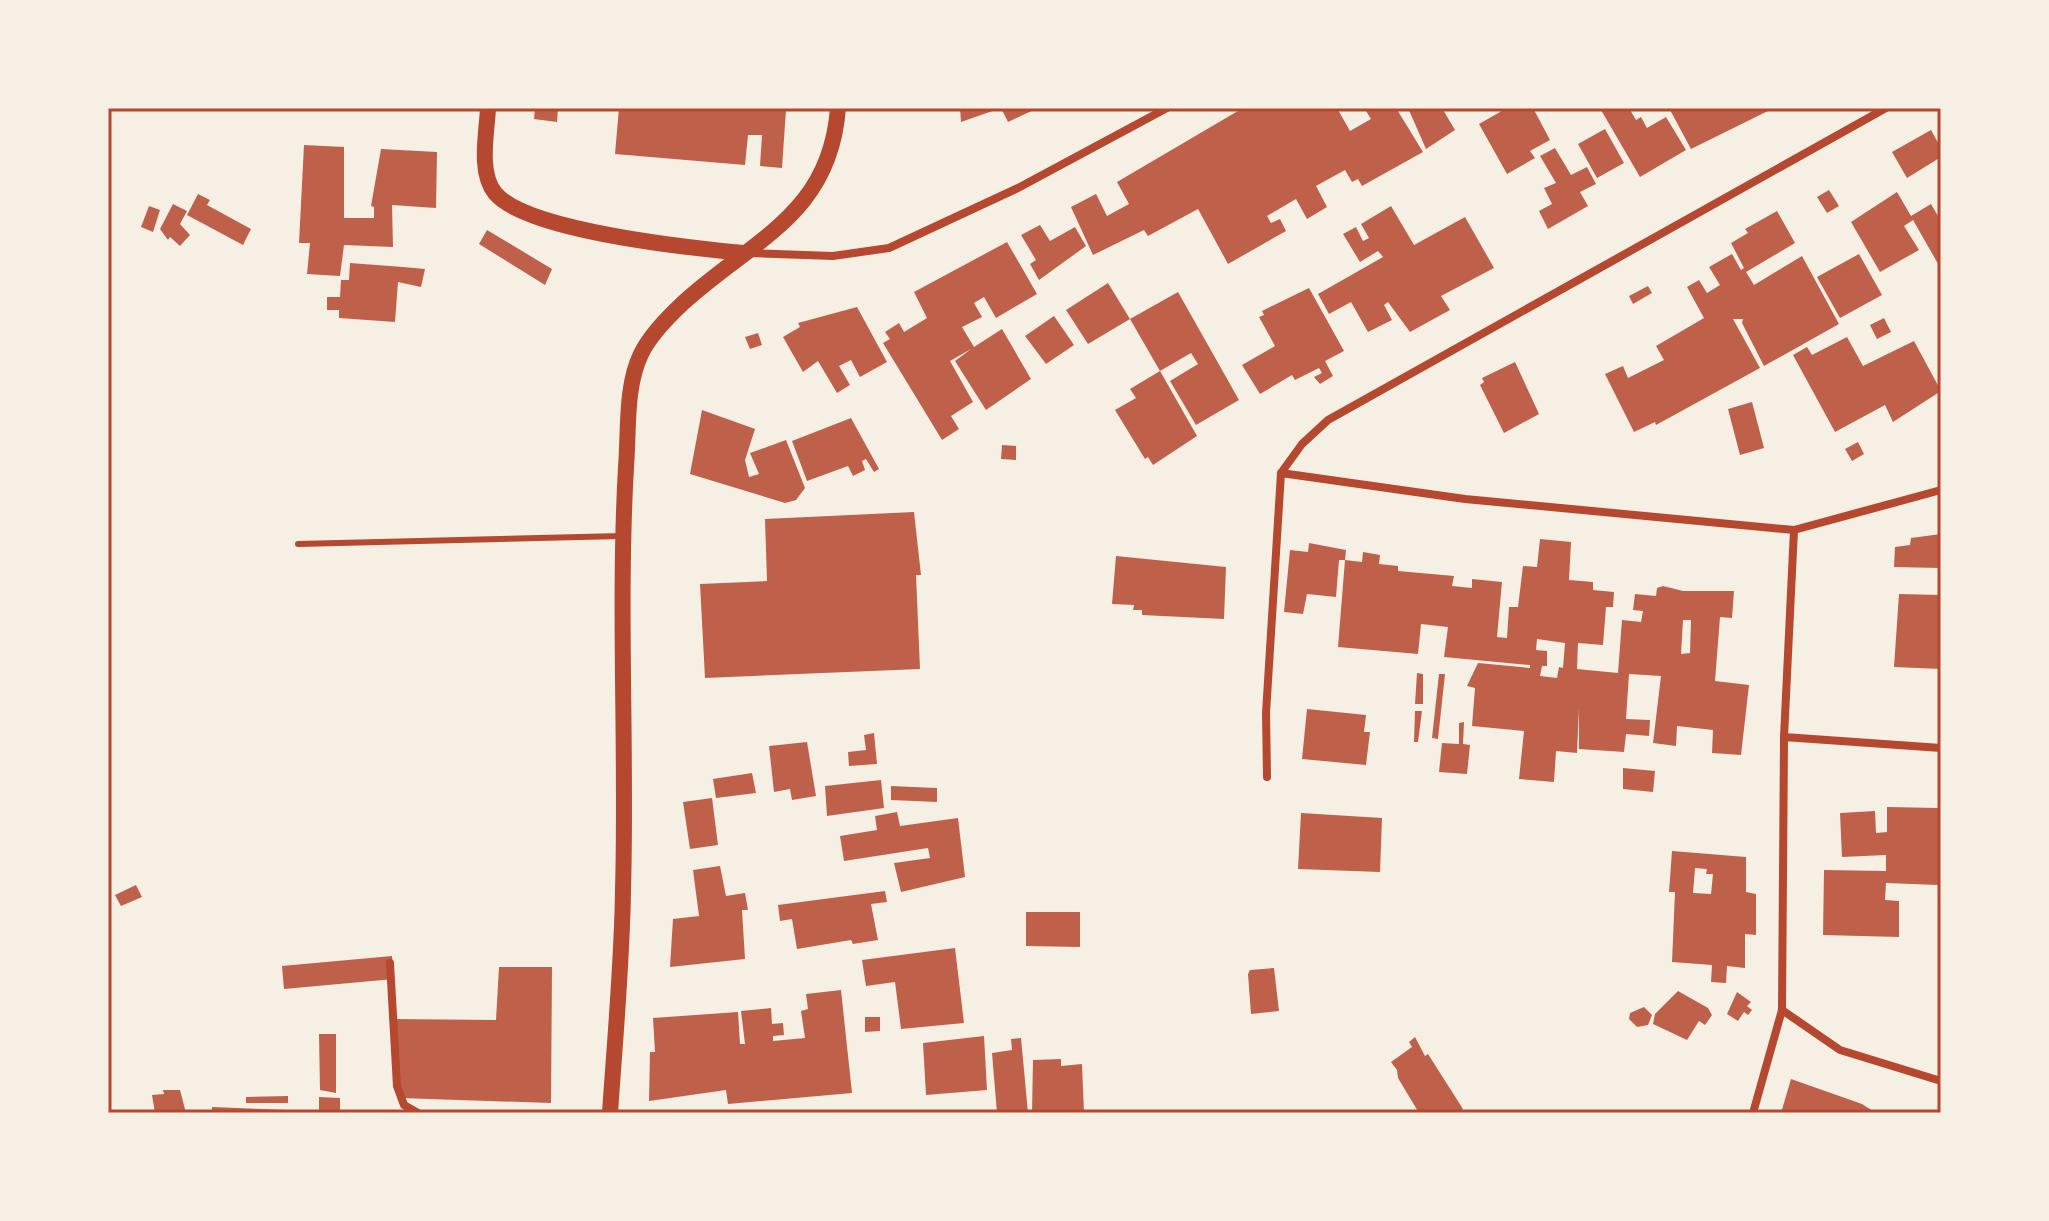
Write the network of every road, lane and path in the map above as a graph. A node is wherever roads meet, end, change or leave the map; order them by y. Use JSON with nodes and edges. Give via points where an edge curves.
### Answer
{"nodes":[{"id":1,"x":488,"y":108,"type":"edge"},
{"id":2,"x":838,"y":108,"type":"edge"},
{"id":3,"x":1167,"y":108,"type":"edge"},
{"id":4,"x":1886,"y":108,"type":"edge"},
{"id":5,"x":743,"y":253,"type":"junction"},
{"id":6,"x":1281,"y":473,"type":"junction"},
{"id":7,"x":1941,"y":490,"type":"edge"},
{"id":8,"x":1794,"y":530,"type":"junction"},
{"id":9,"x":622,"y":536,"type":"junction"},
{"id":10,"x":298,"y":544,"type":"dead end"},
{"id":11,"x":1784,"y":737,"type":"junction"},
{"id":12,"x":1941,"y":748,"type":"edge"},
{"id":13,"x":1267,"y":777,"type":"dead end"},
{"id":14,"x":390,"y":963,"type":"dead end"},
{"id":15,"x":1782,"y":1010,"type":"junction"},
{"id":16,"x":1941,"y":1081,"type":"edge"},
{"id":17,"x":418,"y":1113,"type":"edge"},
{"id":18,"x":610,"y":1113,"type":"edge"},
{"id":19,"x":1753,"y":1113,"type":"edge"}],
"edges":[{"from":1,"to":5,"type":"main road","via":[[485,163],[494,192],[522,213],[649,243]]},
{"from":2,"to":5,"type":"main road","via":[[836,134],[813,190],[791,218]]},
{"from":3,"to":5,"type":"street","via":[[1018,188],[889,248],[833,256]]},
{"from":4,"to":6,"type":"street","via":[[1328,420]]},
{"from":5,"to":9,"type":"main road","via":[[667,317],[641,354],[631,392]]},
{"from":6,"to":8,"type":"street","via":[[1465,499]]},
{"from":6,"to":13,"type":"street","via":[[1266,698]]},
{"from":7,"to":8,"type":"street"},
{"from":8,"to":11,"type":"street"},
{"from":9,"to":10,"type":"lane"},
{"from":9,"to":18,"type":"main road","via":[[623,890]]},
{"from":11,"to":12,"type":"street"},
{"from":11,"to":15,"type":"street"},
{"from":14,"to":17,"type":"street","via":[[397,1086],[404,1105]]},
{"from":15,"to":16,"type":"street","via":[[1840,1050]]},
{"from":15,"to":19,"type":"street"}]}
